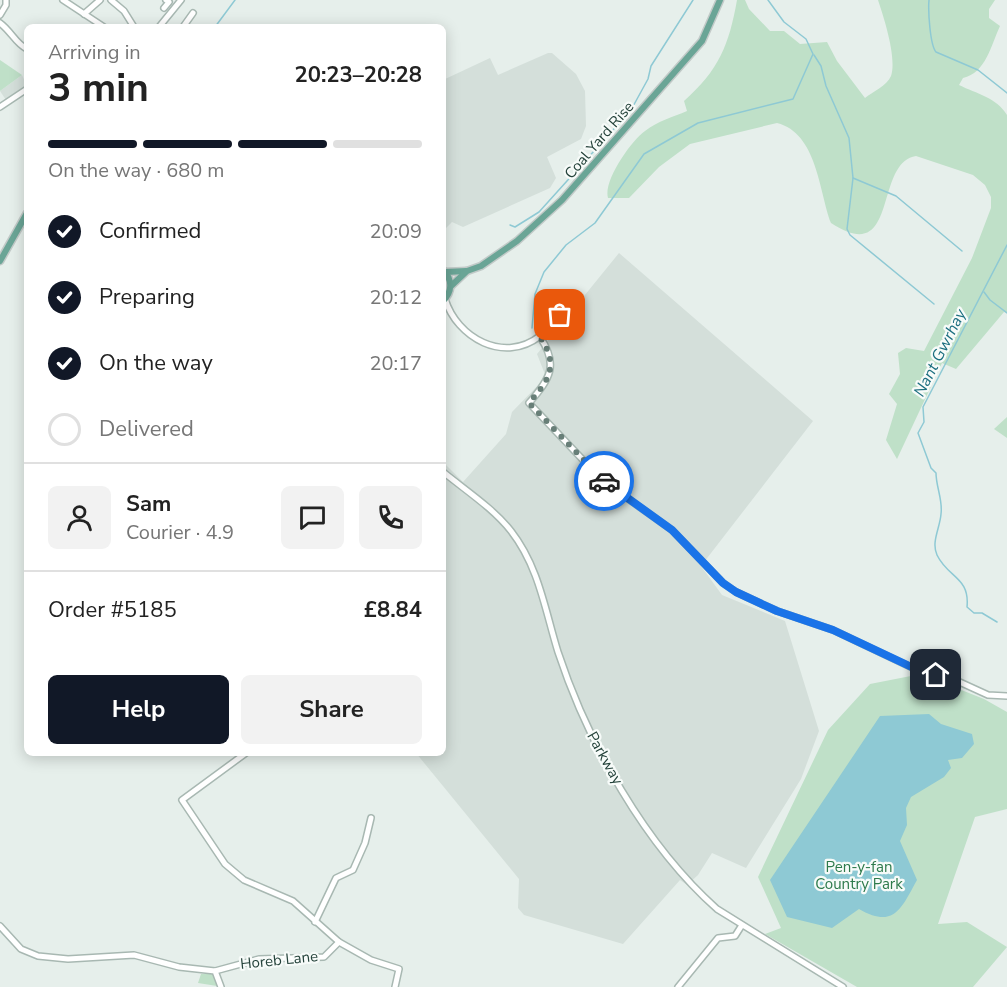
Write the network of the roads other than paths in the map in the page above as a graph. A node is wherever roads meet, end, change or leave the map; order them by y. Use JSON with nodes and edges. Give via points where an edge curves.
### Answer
{"nodes":[{"id":1,"x":6,"y":0,"type":"edge"},
{"id":2,"x":63,"y":0,"type":"edge"},
{"id":3,"x":100,"y":0,"type":"edge"},
{"id":4,"x":111,"y":0,"type":"edge"},
{"id":5,"x":182,"y":0,"type":"edge"},
{"id":6,"x":720,"y":0,"type":"edge"},
{"id":7,"x":169,"y":1,"type":"edge"},
{"id":8,"x":164,"y":8,"type":"dead end"},
{"id":9,"x":193,"y":12,"type":"dead end"},
{"id":10,"x":84,"y":14,"type":"junction"},
{"id":11,"x":0,"y":15,"type":"edge"},
{"id":12,"x":0,"y":23,"type":"edge"},
{"id":13,"x":97,"y":24,"type":"edge"},
{"id":14,"x":132,"y":24,"type":"edge"},
{"id":15,"x":162,"y":24,"type":"edge"},
{"id":16,"x":185,"y":24,"type":"edge"},
{"id":17,"x":24,"y":50,"type":"edge"},
{"id":18,"x":24,"y":90,"type":"edge"},
{"id":19,"x":1,"y":104,"type":"edge"},
{"id":20,"x":24,"y":218,"type":"edge"},
{"id":21,"x":0,"y":261,"type":"edge"},
{"id":22,"x":446,"y":271,"type":"edge"},
{"id":23,"x":467,"y":271,"type":"junction"},
{"id":24,"x":446,"y":275,"type":"edge"},
{"id":25,"x":451,"y":286,"type":"junction"},
{"id":26,"x":446,"y":296,"type":"edge"},
{"id":27,"x":446,"y":305,"type":"edge"},
{"id":28,"x":446,"y":311,"type":"edge"},
{"id":29,"x":563,"y":312,"type":"dead end"},
{"id":30,"x":449,"y":313,"type":"junction"},
{"id":31,"x":540,"y":337,"type":"junction"},
{"id":32,"x":446,"y":474,"type":"edge"},
{"id":33,"x":1007,"y":696,"type":"edge"},
{"id":34,"x":242,"y":756,"type":"edge"},
{"id":35,"x":371,"y":818,"type":"dead end"},
{"id":36,"x":315,"y":922,"type":"junction"},
{"id":37,"x":742,"y":925,"type":"junction"},
{"id":38,"x":0,"y":926,"type":"edge"},
{"id":39,"x":339,"y":942,"type":"junction"},
{"id":40,"x":214,"y":971,"type":"junction"},
{"id":41,"x":221,"y":987,"type":"edge"},
{"id":42,"x":395,"y":987,"type":"edge"},
{"id":43,"x":678,"y":987,"type":"edge"},
{"id":44,"x":843,"y":987,"type":"edge"}],
"edges":[{"from":1,"to":11,"type":"street"},
{"from":2,"to":10,"type":"street"},
{"from":3,"to":10,"type":"street"},
{"from":4,"to":14,"type":"street"},
{"from":5,"to":15,"type":"street"},
{"from":6,"to":23,"type":"main road","name":"Coal Yard Rise","via":[[702,41],[562,200],[517,241]]},
{"from":7,"to":8,"type":"street"},
{"from":9,"to":16,"type":"street"},
{"from":10,"to":13,"type":"street"},
{"from":12,"to":17,"type":"street","via":[[11,30]]},
{"from":18,"to":19,"type":"street"},
{"from":20,"to":21,"type":"main road"},
{"from":22,"to":23,"type":"main road","name":"Coal Yard Rise"},
{"from":23,"to":25,"type":"main road","name":"Coal Yard Rise"},
{"from":24,"to":25,"type":"main road"},
{"from":25,"to":26,"type":"main road"},
{"from":27,"to":30,"type":"street"},
{"from":28,"to":30,"type":"street"},
{"from":29,"to":31,"type":"street"},
{"from":30,"to":31,"type":"street","via":[[476,341],[488,345],[507,348]]},
{"from":31,"to":33,"type":"street","via":[[549,351],[550,371],[545,385],[529,403],[603,481],[672,530],[723,583],[760,604],[833,630],[920,671],[953,679],[988,695]]},
{"from":32,"to":37,"type":"street","name":"Parkway","via":[[510,530],[524,550],[535,570],[583,717],[608,768],[645,825],[702,896]]},
{"from":34,"to":36,"type":"street","via":[[182,800],[225,864],[244,880],[293,901]]},
{"from":35,"to":36,"type":"street","via":[[352,870],[336,878]]},
{"from":36,"to":39,"type":"street"},
{"from":37,"to":43,"type":"street","via":[[735,936],[718,938]]},
{"from":37,"to":44,"type":"street","name":"Parkway"},
{"from":38,"to":40,"type":"street","via":[[21,949],[38,956],[68,959],[125,955]]},
{"from":39,"to":40,"type":"street","name":"Horeb Lane","via":[[324,957],[259,959]]},
{"from":39,"to":42,"type":"street","via":[[371,960],[399,969]]},
{"from":40,"to":41,"type":"street"}]}
